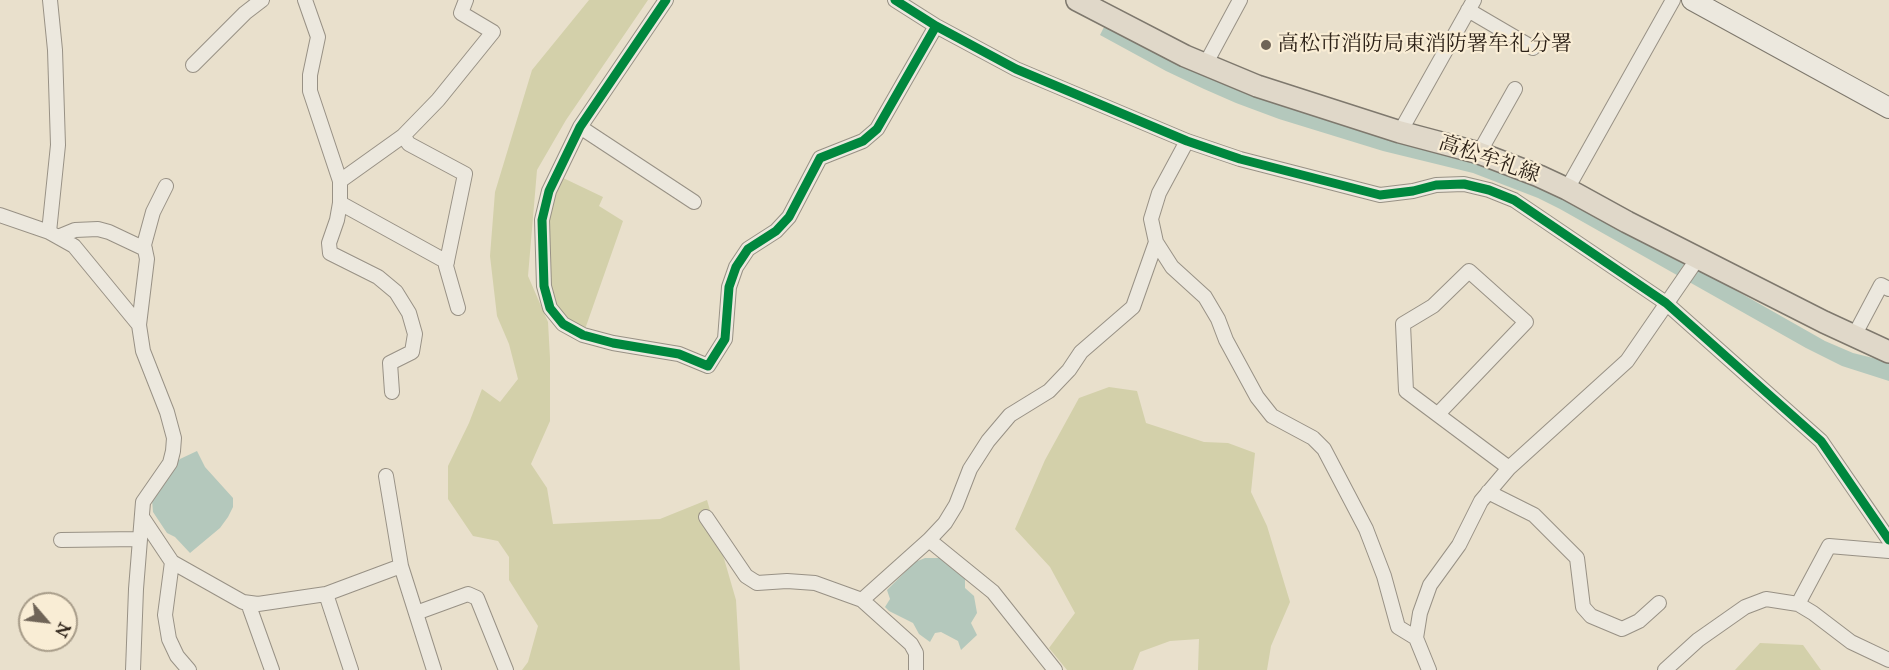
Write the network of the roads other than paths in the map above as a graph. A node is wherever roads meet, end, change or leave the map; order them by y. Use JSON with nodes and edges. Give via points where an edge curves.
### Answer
{"nodes":[{"id":1,"x":50,"y":0,"type":"edge"},
{"id":2,"x":262,"y":0,"type":"edge"},
{"id":3,"x":305,"y":0,"type":"edge"},
{"id":4,"x":466,"y":0,"type":"edge"},
{"id":5,"x":666,"y":0,"type":"edge"},
{"id":6,"x":895,"y":0,"type":"edge"},
{"id":7,"x":1077,"y":0,"type":"edge"},
{"id":8,"x":1240,"y":0,"type":"edge"},
{"id":9,"x":1673,"y":0,"type":"edge"},
{"id":10,"x":1692,"y":0,"type":"edge"},
{"id":11,"x":1471,"y":5,"type":"edge"},
{"id":12,"x":936,"y":26,"type":"junction"},
{"id":13,"x":1533,"y":48,"type":"dead end"},
{"id":14,"x":193,"y":64,"type":"dead end"},
{"id":15,"x":1205,"y":65,"type":"junction"},
{"id":16,"x":1515,"y":89,"type":"dead end"},
{"id":17,"x":1889,"y":108,"type":"edge"},
{"id":18,"x":580,"y":127,"type":"junction"},
{"id":19,"x":1400,"y":132,"type":"junction"},
{"id":20,"x":403,"y":136,"type":"junction"},
{"id":21,"x":1187,"y":141,"type":"junction"},
{"id":22,"x":1479,"y":153,"type":"junction"},
{"id":23,"x":339,"y":181,"type":"junction"},
{"id":24,"x":166,"y":186,"type":"dead end"},
{"id":25,"x":1567,"y":189,"type":"junction"},
{"id":26,"x":694,"y":202,"type":"dead end"},
{"id":27,"x":340,"y":203,"type":"junction"},
{"id":28,"x":0,"y":215,"type":"edge"},
{"id":29,"x":54,"y":235,"type":"junction"},
{"id":30,"x":1156,"y":242,"type":"junction"},
{"id":31,"x":145,"y":249,"type":"junction"},
{"id":32,"x":1698,"y":258,"type":"junction"},
{"id":33,"x":447,"y":262,"type":"junction"},
{"id":34,"x":1889,"y":289,"type":"edge"},
{"id":35,"x":1666,"y":303,"type":"junction"},
{"id":36,"x":458,"y":308,"type":"dead end"},
{"id":37,"x":139,"y":325,"type":"junction"},
{"id":38,"x":1854,"y":336,"type":"junction"},
{"id":39,"x":1889,"y":352,"type":"edge"},
{"id":40,"x":392,"y":392,"type":"dead end"},
{"id":41,"x":1438,"y":414,"type":"junction"},
{"id":42,"x":1509,"y":468,"type":"junction"},
{"id":43,"x":386,"y":476,"type":"dead end"},
{"id":44,"x":1488,"y":492,"type":"junction"},
{"id":45,"x":141,"y":517,"type":"junction"},
{"id":46,"x":706,"y":518,"type":"dead end"},
{"id":47,"x":140,"y":539,"type":"junction"},
{"id":48,"x":61,"y":540,"type":"dead end"},
{"id":49,"x":929,"y":540,"type":"junction"},
{"id":50,"x":1889,"y":540,"type":"edge"},
{"id":51,"x":1889,"y":551,"type":"edge"},
{"id":52,"x":172,"y":562,"type":"junction"},
{"id":53,"x":401,"y":566,"type":"junction"},
{"id":54,"x":326,"y":594,"type":"junction"},
{"id":55,"x":862,"y":600,"type":"junction"},
{"id":56,"x":248,"y":603,"type":"junction"},
{"id":57,"x":1659,"y":603,"type":"dead end"},
{"id":58,"x":1798,"y":604,"type":"junction"},
{"id":59,"x":416,"y":613,"type":"junction"},
{"id":60,"x":1416,"y":638,"type":"junction"},
{"id":61,"x":1889,"y":660,"type":"edge"},
{"id":62,"x":133,"y":670,"type":"edge"},
{"id":63,"x":189,"y":670,"type":"edge"},
{"id":64,"x":272,"y":670,"type":"edge"},
{"id":65,"x":351,"y":670,"type":"edge"},
{"id":66,"x":434,"y":670,"type":"edge"},
{"id":67,"x":506,"y":670,"type":"edge"},
{"id":68,"x":916,"y":670,"type":"edge"},
{"id":69,"x":1055,"y":670,"type":"edge"},
{"id":70,"x":1429,"y":670,"type":"edge"},
{"id":71,"x":1665,"y":670,"type":"edge"}],
"edges":[{"from":1,"to":29,"type":"street","via":[[58,145]]},
{"from":2,"to":14,"type":"street"},
{"from":3,"to":23,"type":"street","via":[[318,37],[310,91]]},
{"from":4,"to":20,"type":"street","via":[[462,13],[493,32]]},
{"from":5,"to":18,"type":"street"},
{"from":6,"to":12,"type":"street"},
{"from":7,"to":15,"type":"main road","name":"高松牟礼線"},
{"from":8,"to":15,"type":"street"},
{"from":9,"to":25,"type":"street"},
{"from":10,"to":17,"type":"street"},
{"from":11,"to":13,"type":"street"},
{"from":11,"to":19,"type":"street"},
{"from":12,"to":18,"type":"street","via":[[877,129],[863,141],[820,158],[789,217],[776,231],[748,249],[729,287],[724,339],[708,366],[679,354],[583,334],[563,324],[550,308],[544,286],[542,220],[549,191]]},
{"from":12,"to":21,"type":"street","via":[[1016,69]]},
{"from":15,"to":19,"type":"main road","name":"高松牟礼線"},
{"from":16,"to":22,"type":"street"},
{"from":18,"to":26,"type":"street"},
{"from":19,"to":22,"type":"main road","name":"高松牟礼線"},
{"from":20,"to":23,"type":"street"},
{"from":20,"to":33,"type":"street","via":[[410,144],[465,174]]},
{"from":21,"to":30,"type":"street","via":[[1156,202],[1151,219]]},
{"from":21,"to":35,"type":"street","via":[[1240,159],[1380,195],[1436,185],[1464,184],[1489,190],[1514,200]]},
{"from":22,"to":25,"type":"main road","name":"高松牟礼線"},
{"from":23,"to":27,"type":"street"},
{"from":24,"to":31,"type":"street","via":[[153,212]]},
{"from":25,"to":32,"type":"main road","name":"高松牟礼線"},
{"from":27,"to":33,"type":"street"},
{"from":27,"to":40,"type":"street","via":[[330,253],[378,277],[396,292],[415,333],[412,352],[390,363]]},
{"from":28,"to":29,"type":"street"},
{"from":29,"to":31,"type":"street","via":[[98,229]]},
{"from":29,"to":37,"type":"street","via":[[74,246]]},
{"from":30,"to":49,"type":"street","via":[[1132,307],[1082,352],[1049,391],[1003,423],[970,469],[945,523]]},
{"from":30,"to":60,"type":"street","via":[[1172,267],[1205,297],[1252,387],[1272,416],[1313,438],[1324,449],[1366,529],[1398,627]]},
{"from":31,"to":37,"type":"street"},
{"from":32,"to":35,"type":"street"},
{"from":32,"to":38,"type":"main road","name":"高松牟礼線"},
{"from":33,"to":36,"type":"street"},
{"from":34,"to":38,"type":"street","via":[[1881,285]]},
{"from":35,"to":42,"type":"street","via":[[1626,361]]},
{"from":35,"to":50,"type":"street","via":[[1821,441]]},
{"from":37,"to":45,"type":"street","via":[[143,351],[174,438],[170,463],[143,502]]},
{"from":38,"to":39,"type":"main road","name":"高松牟礼線"},
{"from":41,"to":41,"type":"street","via":[[1406,390],[1403,324],[1433,306],[1469,271],[1526,322]]},
{"from":41,"to":42,"type":"street"},
{"from":42,"to":44,"type":"street"},
{"from":43,"to":53,"type":"street"},
{"from":44,"to":57,"type":"street","via":[[1534,515],[1577,558],[1583,607],[1591,616],[1622,628],[1639,621]]},
{"from":44,"to":60,"type":"street","via":[[1460,545],[1430,585],[1419,613]]},
{"from":45,"to":47,"type":"street"},
{"from":45,"to":52,"type":"street"},
{"from":46,"to":55,"type":"street","via":[[746,576],[757,583],[815,584]]},
{"from":47,"to":48,"type":"street"},
{"from":47,"to":62,"type":"street"},
{"from":49,"to":55,"type":"street"},
{"from":49,"to":69,"type":"street","via":[[993,592]]},
{"from":51,"to":58,"type":"street","via":[[1829,546]]},
{"from":52,"to":56,"type":"street"},
{"from":52,"to":63,"type":"street","via":[[165,615],[169,639]]},
{"from":53,"to":54,"type":"street"},
{"from":53,"to":59,"type":"street"},
{"from":54,"to":56,"type":"street"},
{"from":54,"to":65,"type":"street"},
{"from":55,"to":68,"type":"street","via":[[911,644],[916,653]]},
{"from":56,"to":64,"type":"street"},
{"from":58,"to":61,"type":"street","via":[[1851,642]]},
{"from":58,"to":71,"type":"street","via":[[1766,599],[1745,607],[1698,640]]},
{"from":59,"to":66,"type":"street"},
{"from":59,"to":67,"type":"street","via":[[468,594],[477,598]]},
{"from":60,"to":70,"type":"street"}]}
